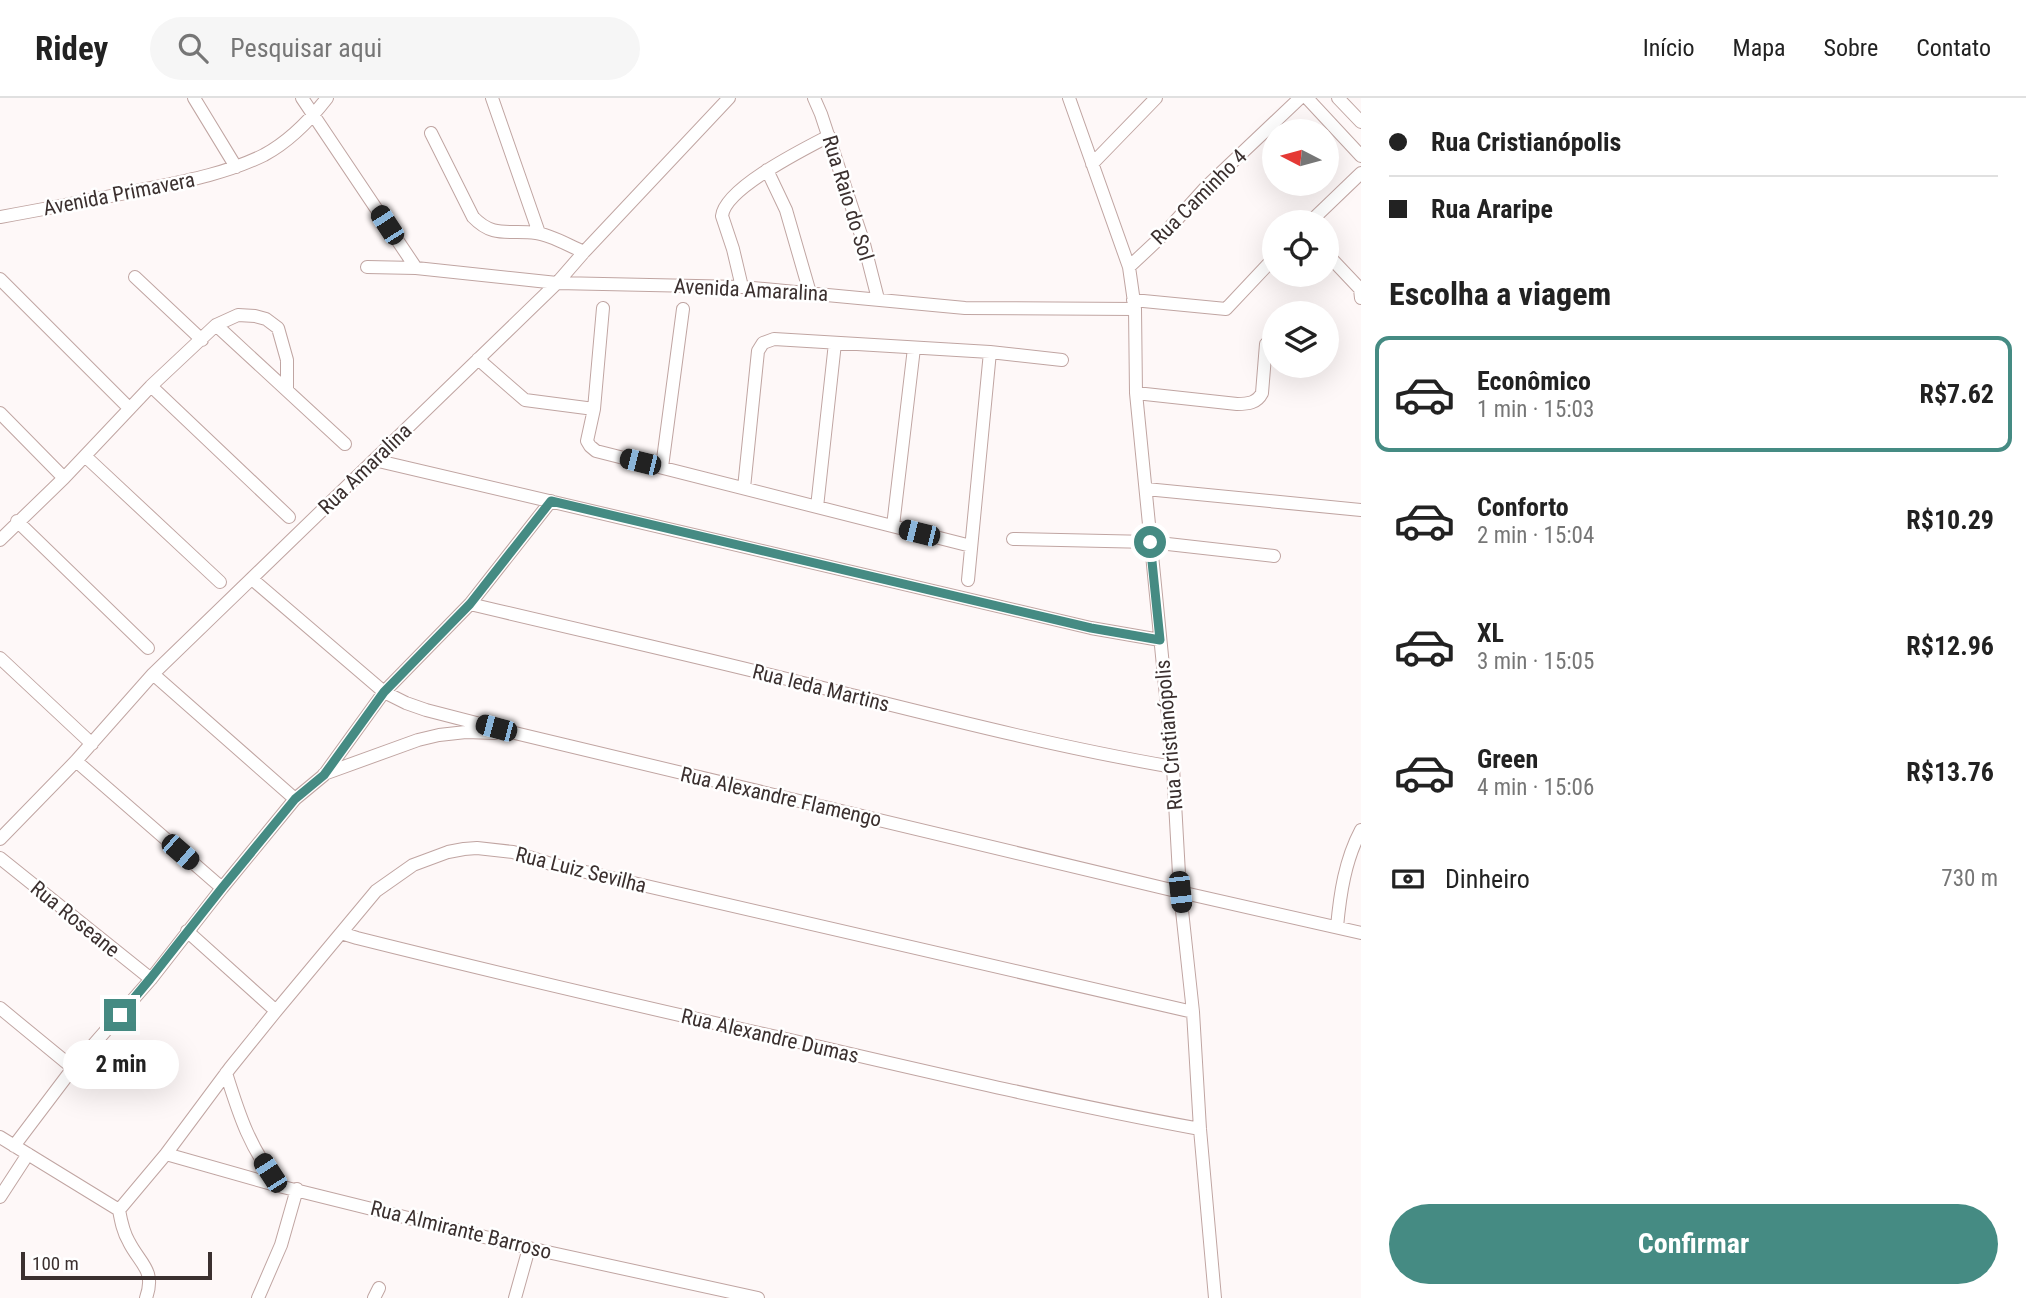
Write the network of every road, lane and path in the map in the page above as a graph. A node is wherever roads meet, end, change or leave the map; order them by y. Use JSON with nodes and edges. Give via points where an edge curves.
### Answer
{"nodes":[{"id":1,"x":194,"y":98,"type":"edge"},
{"id":2,"x":302,"y":98,"type":"edge"},
{"id":3,"x":327,"y":98,"type":"edge"},
{"id":4,"x":492,"y":98,"type":"edge"},
{"id":5,"x":729,"y":98,"type":"edge"},
{"id":6,"x":814,"y":98,"type":"edge"},
{"id":7,"x":1069,"y":98,"type":"edge"},
{"id":8,"x":1156,"y":98,"type":"edge"},
{"id":9,"x":1300,"y":98,"type":"edge"},
{"id":10,"x":1307,"y":98,"type":"edge"},
{"id":11,"x":1343,"y":100,"type":"edge"},
{"id":12,"x":313,"y":116,"type":"junction"},
{"id":13,"x":1361,"y":122,"type":"edge"},
{"id":14,"x":431,"y":133,"type":"dead end"},
{"id":15,"x":829,"y":136,"type":"junction"},
{"id":16,"x":1361,"y":156,"type":"edge"},
{"id":17,"x":1092,"y":164,"type":"junction"},
{"id":18,"x":236,"y":167,"type":"junction"},
{"id":19,"x":767,"y":170,"type":"junction"},
{"id":20,"x":1361,"y":173,"type":"edge"},
{"id":21,"x":1322,"y":210,"type":"edge"},
{"id":22,"x":0,"y":218,"type":"edge"},
{"id":23,"x":539,"y":233,"type":"junction"},
{"id":24,"x":584,"y":252,"type":"junction"},
{"id":25,"x":367,"y":267,"type":"dead end"},
{"id":26,"x":1129,"y":267,"type":"junction"},
{"id":27,"x":1339,"y":267,"type":"edge"},
{"id":28,"x":416,"y":268,"type":"junction"},
{"id":29,"x":1262,"y":271,"type":"edge"},
{"id":30,"x":135,"y":277,"type":"dead end"},
{"id":31,"x":0,"y":279,"type":"edge"},
{"id":32,"x":557,"y":284,"type":"junction"},
{"id":33,"x":741,"y":287,"type":"junction"},
{"id":34,"x":810,"y":293,"type":"junction"},
{"id":35,"x":1361,"y":298,"type":"edge"},
{"id":36,"x":878,"y":299,"type":"junction"},
{"id":37,"x":1134,"y":304,"type":"junction"},
{"id":38,"x":603,"y":308,"type":"dead end"},
{"id":39,"x":683,"y":309,"type":"dead end"},
{"id":40,"x":216,"y":325,"type":"junction"},
{"id":41,"x":202,"y":340,"type":"junction"},
{"id":42,"x":835,"y":343,"type":"junction"},
{"id":43,"x":914,"y":348,"type":"junction"},
{"id":44,"x":990,"y":352,"type":"junction"},
{"id":45,"x":478,"y":359,"type":"junction"},
{"id":46,"x":1062,"y":360,"type":"dead end"},
{"id":47,"x":1263,"y":378,"type":"edge"},
{"id":48,"x":151,"y":386,"type":"junction"},
{"id":49,"x":287,"y":389,"type":"junction"},
{"id":50,"x":1136,"y":393,"type":"junction"},
{"id":51,"x":129,"y":408,"type":"junction"},
{"id":52,"x":594,"y":408,"type":"junction"},
{"id":53,"x":0,"y":413,"type":"edge"},
{"id":54,"x":345,"y":444,"type":"dead end"},
{"id":55,"x":85,"y":456,"type":"junction"},
{"id":56,"x":374,"y":460,"type":"junction"},
{"id":57,"x":662,"y":467,"type":"junction"},
{"id":58,"x":64,"y":478,"type":"junction"},
{"id":59,"x":744,"y":488,"type":"junction"},
{"id":60,"x":1146,"y":489,"type":"junction"},
{"id":61,"x":551,"y":501,"type":"junction"},
{"id":62,"x":817,"y":507,"type":"junction"},
{"id":63,"x":1361,"y":510,"type":"edge"},
{"id":64,"x":289,"y":517,"type":"dead end"},
{"id":65,"x":18,"y":521,"type":"junction"},
{"id":66,"x":893,"y":526,"type":"junction"},
{"id":67,"x":1013,"y":539,"type":"dead end"},
{"id":68,"x":0,"y":540,"type":"edge"},
{"id":69,"x":1150,"y":542,"type":"junction"},
{"id":70,"x":971,"y":546,"type":"junction"},
{"id":71,"x":1274,"y":556,"type":"dead end"},
{"id":72,"x":252,"y":579,"type":"junction"},
{"id":73,"x":968,"y":580,"type":"dead end"},
{"id":74,"x":220,"y":582,"type":"dead end"},
{"id":75,"x":470,"y":604,"type":"junction"},
{"id":76,"x":1160,"y":640,"type":"junction"},
{"id":77,"x":148,"y":648,"type":"dead end"},
{"id":78,"x":0,"y":658,"type":"edge"},
{"id":79,"x":153,"y":674,"type":"junction"},
{"id":80,"x":384,"y":692,"type":"junction"},
{"id":81,"x":519,"y":734,"type":"junction"},
{"id":82,"x":92,"y":744,"type":"junction"},
{"id":83,"x":76,"y":761,"type":"junction"},
{"id":84,"x":1173,"y":767,"type":"junction"},
{"id":85,"x":324,"y":775,"type":"junction"},
{"id":86,"x":295,"y":799,"type":"junction"},
{"id":87,"x":1361,"y":830,"type":"edge"},
{"id":88,"x":0,"y":839,"type":"edge"},
{"id":89,"x":0,"y":858,"type":"edge"},
{"id":90,"x":222,"y":888,"type":"junction"},
{"id":91,"x":1180,"y":892,"type":"junction"},
{"id":92,"x":1336,"y":927,"type":"junction"},
{"id":93,"x":187,"y":931,"type":"junction"},
{"id":94,"x":341,"y":933,"type":"junction"},
{"id":95,"x":1361,"y":933,"type":"edge"},
{"id":96,"x":150,"y":979,"type":"junction"},
{"id":97,"x":0,"y":1008,"type":"edge"},
{"id":98,"x":276,"y":1011,"type":"junction"},
{"id":99,"x":1193,"y":1012,"type":"junction"},
{"id":100,"x":73,"y":1068,"type":"junction"},
{"id":101,"x":226,"y":1073,"type":"junction"},
{"id":102,"x":1200,"y":1129,"type":"junction"},
{"id":103,"x":0,"y":1137,"type":"edge"},
{"id":104,"x":14,"y":1146,"type":"junction"},
{"id":105,"x":28,"y":1154,"type":"junction"},
{"id":106,"x":166,"y":1154,"type":"junction"},
{"id":107,"x":279,"y":1186,"type":"junction"},
{"id":108,"x":297,"y":1189,"type":"junction"},
{"id":109,"x":0,"y":1197,"type":"edge"},
{"id":110,"x":119,"y":1210,"type":"junction"},
{"id":111,"x":529,"y":1248,"type":"junction"},
{"id":112,"x":146,"y":1298,"type":"edge"},
{"id":113,"x":258,"y":1298,"type":"edge"},
{"id":114,"x":515,"y":1298,"type":"edge"},
{"id":115,"x":758,"y":1298,"type":"edge"},
{"id":116,"x":1215,"y":1298,"type":"edge"}],
"edges":[{"from":1,"to":18,"type":"street"},
{"from":2,"to":12,"type":"street"},
{"from":3,"to":12,"type":"street","name":"Avenida Primavera"},
{"from":4,"to":23,"type":"street"},
{"from":5,"to":24,"type":"street","name":"Rua Amaralina"},
{"from":6,"to":15,"type":"street","name":"Rua Raio do Sol"},
{"from":7,"to":17,"type":"street","name":"Rua Cristianópolis"},
{"from":8,"to":17,"type":"street"},
{"from":9,"to":26,"type":"street","name":"Rua Caminho 4"},
{"from":10,"to":16,"type":"street"},
{"from":11,"to":13,"type":"street"},
{"from":12,"to":18,"type":"street","name":"Avenida Primavera","via":[[266,153]]},
{"from":12,"to":28,"type":"street"},
{"from":14,"to":23,"type":"street","via":[[483,228]]},
{"from":15,"to":19,"type":"street"},
{"from":15,"to":36,"type":"street","name":"Rua Raio do Sol"},
{"from":17,"to":26,"type":"street","name":"Rua Cristianópolis"},
{"from":18,"to":22,"type":"street","name":"Avenida Primavera"},
{"from":19,"to":33,"type":"street","via":[[722,211]]},
{"from":19,"to":34,"type":"street","via":[[786,210]]},
{"from":20,"to":21,"type":"street"},
{"from":23,"to":24,"type":"street"},
{"from":24,"to":32,"type":"street","name":"Rua Amaralina"},
{"from":25,"to":28,"type":"street","name":"Avenida Amaralina"},
{"from":26,"to":37,"type":"street","name":"Rua Cristianópolis"},
{"from":27,"to":35,"type":"street","via":[[1360,289]]},
{"from":28,"to":32,"type":"street","name":"Avenida Amaralina"},
{"from":29,"to":37,"type":"street","name":"Avenida Amaralina","via":[[1226,309]]},
{"from":30,"to":41,"type":"street"},
{"from":31,"to":51,"type":"street"},
{"from":32,"to":33,"type":"street","name":"Avenida Amaralina"},
{"from":32,"to":45,"type":"street","name":"Rua Amaralina"},
{"from":33,"to":34,"type":"street","name":"Avenida Amaralina"},
{"from":34,"to":36,"type":"street","name":"Avenida Amaralina"},
{"from":36,"to":37,"type":"street","name":"Avenida Amaralina","via":[[965,308]]},
{"from":37,"to":50,"type":"street","name":"Rua Cristianópolis"},
{"from":38,"to":52,"type":"street"},
{"from":39,"to":57,"type":"street"},
{"from":40,"to":41,"type":"street"},
{"from":40,"to":49,"type":"street"},
{"from":40,"to":49,"type":"street","via":[[238,315],[267,319],[278,328],[287,360]]},
{"from":41,"to":48,"type":"street"},
{"from":42,"to":43,"type":"street"},
{"from":42,"to":59,"type":"street","via":[[774,339],[763,343],[758,351]]},
{"from":42,"to":62,"type":"street"},
{"from":43,"to":44,"type":"street"},
{"from":43,"to":66,"type":"street"},
{"from":44,"to":46,"type":"street"},
{"from":44,"to":70,"type":"street"},
{"from":45,"to":52,"type":"street","via":[[525,400]]},
{"from":45,"to":56,"type":"street","name":"Rua Amaralina"},
{"from":47,"to":50,"type":"street","via":[[1262,393],[1252,403]]},
{"from":48,"to":51,"type":"street"},
{"from":48,"to":64,"type":"street"},
{"from":49,"to":54,"type":"street"},
{"from":50,"to":60,"type":"street","name":"Rua Cristianópolis"},
{"from":51,"to":55,"type":"street"},
{"from":52,"to":57,"type":"street","via":[[587,441],[590,446]]},
{"from":53,"to":58,"type":"street"},
{"from":55,"to":58,"type":"street"},
{"from":55,"to":74,"type":"street"},
{"from":56,"to":61,"type":"street"},
{"from":56,"to":72,"type":"street","name":"Rua Amaralina"},
{"from":57,"to":59,"type":"street"},
{"from":58,"to":65,"type":"street"},
{"from":59,"to":62,"type":"street"},
{"from":60,"to":63,"type":"street"},
{"from":60,"to":69,"type":"street","name":"Rua Cristianópolis"},
{"from":61,"to":75,"type":"street"},
{"from":61,"to":76,"type":"street","via":[[1091,628]]},
{"from":62,"to":66,"type":"street"},
{"from":65,"to":68,"type":"street"},
{"from":65,"to":77,"type":"street"},
{"from":66,"to":70,"type":"street"},
{"from":67,"to":69,"type":"street"},
{"from":69,"to":71,"type":"street"},
{"from":69,"to":76,"type":"street","name":"Rua Cristianópolis"},
{"from":70,"to":73,"type":"street"},
{"from":72,"to":79,"type":"street","name":"Rua Amaralina"},
{"from":72,"to":80,"type":"street","name":"Rua Alexandre Flamengo"},
{"from":75,"to":80,"type":"street"},
{"from":75,"to":84,"type":"street","name":"Rua Ieda Martins","via":[[938,718]]},
{"from":76,"to":84,"type":"street","name":"Rua Cristianópolis"},
{"from":78,"to":82,"type":"street"},
{"from":79,"to":82,"type":"street","name":"Rua Amaralina"},
{"from":79,"to":86,"type":"street"},
{"from":80,"to":81,"type":"street","name":"Rua Alexandre Flamengo","via":[[426,710]]},
{"from":80,"to":85,"type":"street"},
{"from":81,"to":85,"type":"street","via":[[439,735]]},
{"from":81,"to":91,"type":"street","name":"Rua Alexandre Flamengo"},
{"from":82,"to":83,"type":"street","name":"Rua Amaralina"},
{"from":83,"to":88,"type":"street","name":"Rua Amaralina"},
{"from":83,"to":90,"type":"street"},
{"from":84,"to":91,"type":"street","name":"Rua Cristianópolis"},
{"from":85,"to":86,"type":"street"},
{"from":86,"to":90,"type":"street"},
{"from":87,"to":92,"type":"street","via":[[1349,858]]},
{"from":89,"to":96,"type":"street","name":"Rua Roseane"},
{"from":90,"to":93,"type":"street"},
{"from":91,"to":92,"type":"street","name":"Rua Alexandre Flamengo"},
{"from":91,"to":99,"type":"street","name":"Rua Cristianópolis"},
{"from":92,"to":95,"type":"street","name":"Rua Alexandre Flamengo"},
{"from":93,"to":96,"type":"street"},
{"from":93,"to":98,"type":"street"},
{"from":94,"to":98,"type":"street","name":"Rua Luiz Sevilha"},
{"from":94,"to":99,"type":"street","name":"Rua Luiz Sevilha","via":[[376,891],[414,865],[448,852],[477,848],[513,852]]},
{"from":94,"to":102,"type":"street","name":"Rua Alexandre Dumas","via":[[569,990]]},
{"from":96,"to":100,"type":"street"},
{"from":97,"to":100,"type":"street"},
{"from":98,"to":101,"type":"street","name":"Rua Luiz Sevilha"},
{"from":99,"to":102,"type":"street","name":"Rua Cristianópolis"},
{"from":100,"to":104,"type":"street"},
{"from":101,"to":106,"type":"street","name":"Rua Luiz Sevilha"},
{"from":101,"to":107,"type":"street","via":[[251,1145]]},
{"from":102,"to":116,"type":"street","name":"Rua Cristianópolis"},
{"from":103,"to":104,"type":"street"},
{"from":104,"to":105,"type":"street"},
{"from":105,"to":109,"type":"street"},
{"from":105,"to":110,"type":"street"},
{"from":106,"to":107,"type":"street","name":"Rua Almirante Barroso"},
{"from":106,"to":110,"type":"street","name":"Rua Luiz Sevilha"},
{"from":107,"to":108,"type":"street","name":"Rua Almirante Barroso"},
{"from":108,"to":111,"type":"street","name":"Rua Almirante Barroso"},
{"from":108,"to":113,"type":"street","via":[[281,1245]]},
{"from":110,"to":112,"type":"street","via":[[127,1238],[148,1271]]},
{"from":111,"to":114,"type":"street"},
{"from":111,"to":115,"type":"street","name":"Rua Almirante Barroso"}]}
